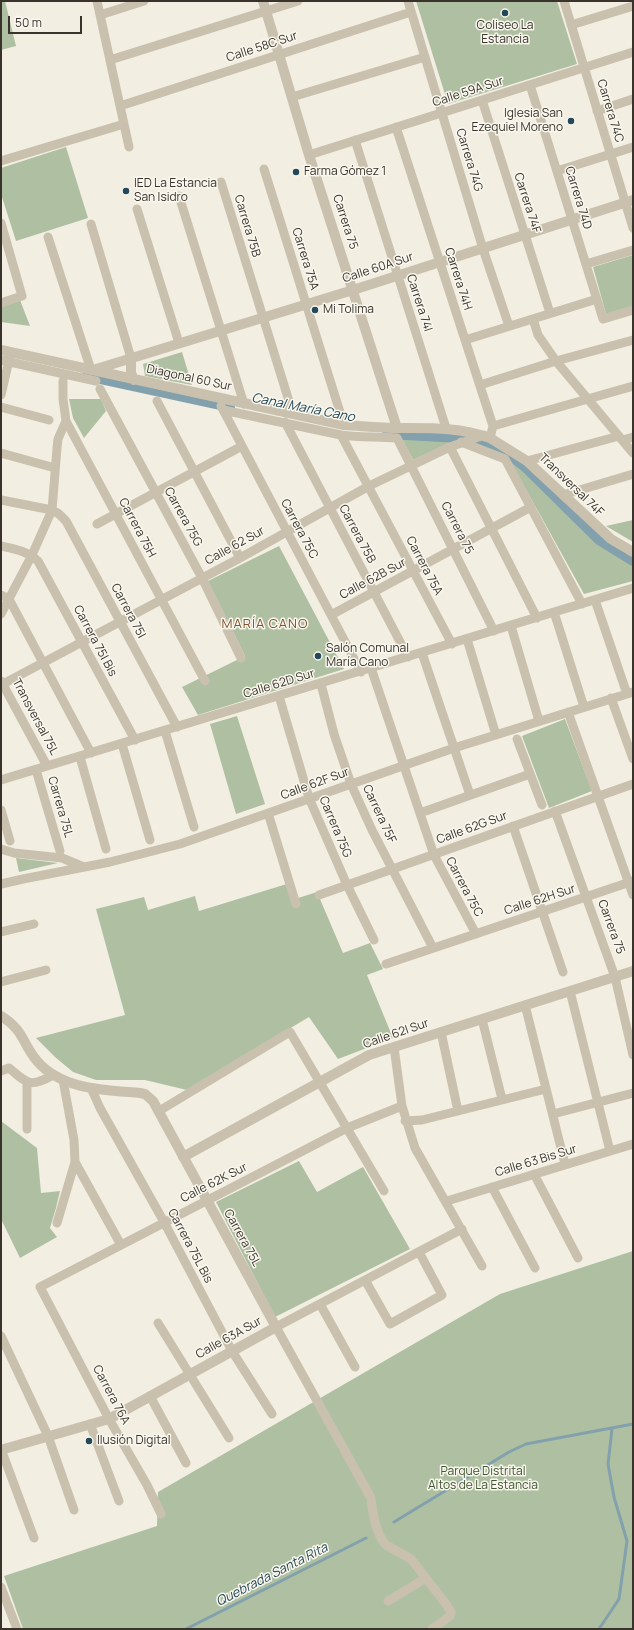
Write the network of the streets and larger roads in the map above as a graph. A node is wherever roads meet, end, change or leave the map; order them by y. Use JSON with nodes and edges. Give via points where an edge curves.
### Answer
{"nodes":[{"id":1,"x":97,"y":1,"type":"edge"},
{"id":2,"x":144,"y":1,"type":"edge"},
{"id":3,"x":298,"y":1,"type":"edge"},
{"id":4,"x":408,"y":1,"type":"edge"},
{"id":5,"x":564,"y":1,"type":"edge"},
{"id":6,"x":265,"y":6,"type":"edge"},
{"id":7,"x":633,"y":6,"type":"edge"},
{"id":8,"x":411,"y":12,"type":"junction"},
{"id":9,"x":100,"y":15,"type":"junction"},
{"id":10,"x":571,"y":25,"type":"junction"},
{"id":11,"x":633,"y":52,"type":"edge"},
{"id":12,"x":279,"y":54,"type":"junction"},
{"id":13,"x":425,"y":57,"type":"junction"},
{"id":14,"x":110,"y":60,"type":"junction"},
{"id":15,"x":584,"y":68,"type":"junction"},
{"id":16,"x":530,"y":85,"type":"junction"},
{"id":17,"x":292,"y":97,"type":"junction"},
{"id":18,"x":482,"y":100,"type":"junction"},
{"id":19,"x":633,"y":100,"type":"edge"},
{"id":20,"x":120,"y":106,"type":"junction"},
{"id":21,"x":597,"y":111,"type":"junction"},
{"id":22,"x":442,"y":113,"type":"junction"},
{"id":23,"x":124,"y":124,"type":"junction"},
{"id":24,"x":396,"y":127,"type":"junction"},
{"id":25,"x":355,"y":140,"type":"junction"},
{"id":26,"x":129,"y":147,"type":"dead end"},
{"id":27,"x":633,"y":147,"type":"edge"},
{"id":28,"x":610,"y":154,"type":"junction"},
{"id":29,"x":309,"y":155,"type":"junction"},
{"id":30,"x":1,"y":161,"type":"edge"},
{"id":31,"x":264,"y":169,"type":"dead end"},
{"id":32,"x":557,"y":171,"type":"junction"},
{"id":33,"x":221,"y":182,"type":"dead end"},
{"id":34,"x":178,"y":196,"type":"dead end"},
{"id":35,"x":629,"y":202,"type":"edge"},
{"id":36,"x":137,"y":209,"type":"dead end"},
{"id":37,"x":572,"y":220,"type":"junction"},
{"id":38,"x":1,"y":223,"type":"edge"},
{"id":39,"x":91,"y":224,"type":"dead end"},
{"id":40,"x":633,"y":228,"type":"edge"},
{"id":41,"x":525,"y":235,"type":"junction"},
{"id":42,"x":48,"y":237,"type":"dead end"},
{"id":43,"x":483,"y":249,"type":"junction"},
{"id":44,"x":633,"y":250,"type":"edge"},
{"id":45,"x":5,"y":251,"type":"edge"},
{"id":46,"x":440,"y":262,"type":"junction"},
{"id":47,"x":586,"y":264,"type":"junction"},
{"id":48,"x":398,"y":276,"type":"junction"},
{"id":49,"x":353,"y":290,"type":"junction"},
{"id":50,"x":597,"y":299,"type":"junction"},
{"id":51,"x":1,"y":303,"type":"edge"},
{"id":52,"x":306,"y":304,"type":"junction"},
{"id":53,"x":633,"y":310,"type":"edge"},
{"id":54,"x":550,"y":313,"type":"junction"},
{"id":55,"x":262,"y":318,"type":"junction"},
{"id":56,"x":533,"y":319,"type":"junction"},
{"id":57,"x":509,"y":326,"type":"junction"},
{"id":58,"x":220,"y":331,"type":"junction"},
{"id":59,"x":465,"y":340,"type":"junction"},
{"id":60,"x":633,"y":340,"type":"edge"},
{"id":61,"x":179,"y":343,"type":"junction"},
{"id":62,"x":5,"y":356,"type":"edge"},
{"id":63,"x":131,"y":358,"type":"junction"},
{"id":64,"x":556,"y":361,"type":"junction"},
{"id":65,"x":91,"y":370,"type":"junction"},
{"id":66,"x":134,"y":380,"type":"junction"},
{"id":67,"x":63,"y":381,"type":"dead end"},
{"id":68,"x":480,"y":385,"type":"junction"},
{"id":69,"x":633,"y":386,"type":"edge"},
{"id":70,"x":1,"y":395,"type":"edge"},
{"id":71,"x":216,"y":398,"type":"junction"},
{"id":72,"x":588,"y":398,"type":"junction"},
{"id":73,"x":157,"y":401,"type":"dead end"},
{"id":74,"x":244,"y":404,"type":"junction"},
{"id":75,"x":1,"y":407,"type":"edge"},
{"id":76,"x":223,"y":410,"type":"junction"},
{"id":77,"x":292,"y":414,"type":"junction"},
{"id":78,"x":49,"y":420,"type":"dead end"},
{"id":79,"x":66,"y":421,"type":"junction"},
{"id":80,"x":285,"y":422,"type":"junction"},
{"id":81,"x":493,"y":426,"type":"junction"},
{"id":82,"x":446,"y":428,"type":"junction"},
{"id":83,"x":343,"y":430,"type":"junction"},
{"id":84,"x":397,"y":433,"type":"junction"},
{"id":85,"x":487,"y":436,"type":"junction"},
{"id":86,"x":633,"y":437,"type":"edge"},
{"id":87,"x":621,"y":438,"type":"junction"},
{"id":88,"x":460,"y":442,"type":"junction"},
{"id":89,"x":242,"y":446,"type":"junction"},
{"id":90,"x":450,"y":447,"type":"junction"},
{"id":91,"x":1,"y":452,"type":"edge"},
{"id":92,"x":633,"y":453,"type":"edge"},
{"id":93,"x":527,"y":461,"type":"junction"},
{"id":94,"x":411,"y":466,"type":"junction"},
{"id":95,"x":55,"y":468,"type":"junction"},
{"id":96,"x":194,"y":472,"type":"junction"},
{"id":97,"x":633,"y":474,"type":"edge"},
{"id":98,"x":369,"y":486,"type":"junction"},
{"id":99,"x":156,"y":492,"type":"junction"},
{"id":100,"x":563,"y":495,"type":"junction"},
{"id":101,"x":1,"y":500,"type":"edge"},
{"id":102,"x":330,"y":507,"type":"junction"},
{"id":103,"x":531,"y":507,"type":"junction"},
{"id":104,"x":52,"y":510,"type":"junction"},
{"id":105,"x":116,"y":514,"type":"junction"},
{"id":106,"x":97,"y":524,"type":"dead end"},
{"id":107,"x":491,"y":528,"type":"junction"},
{"id":108,"x":287,"y":531,"type":"junction"},
{"id":109,"x":1,"y":546,"type":"edge"},
{"id":110,"x":453,"y":549,"type":"junction"},
{"id":111,"x":633,"y":552,"type":"edge"},
{"id":112,"x":32,"y":555,"type":"junction"},
{"id":113,"x":240,"y":558,"type":"junction"},
{"id":114,"x":413,"y":571,"type":"junction"},
{"id":115,"x":202,"y":578,"type":"junction"},
{"id":116,"x":633,"y":588,"type":"edge"},
{"id":117,"x":374,"y":592,"type":"junction"},
{"id":118,"x":5,"y":597,"type":"edge"},
{"id":119,"x":161,"y":600,"type":"junction"},
{"id":120,"x":595,"y":600,"type":"junction"},
{"id":121,"x":582,"y":604,"type":"junction"},
{"id":122,"x":554,"y":612,"type":"junction"},
{"id":123,"x":1,"y":614,"type":"edge"},
{"id":124,"x":331,"y":615,"type":"junction"},
{"id":125,"x":537,"y":618,"type":"junction"},
{"id":126,"x":120,"y":622,"type":"junction"},
{"id":127,"x":511,"y":626,"type":"junction"},
{"id":128,"x":494,"y":631,"type":"junction"},
{"id":129,"x":467,"y":639,"type":"junction"},
{"id":130,"x":82,"y":642,"type":"junction"},
{"id":131,"x":452,"y":644,"type":"junction"},
{"id":132,"x":422,"y":653,"type":"junction"},
{"id":133,"x":408,"y":657,"type":"junction"},
{"id":134,"x":241,"y":658,"type":"dead end"},
{"id":135,"x":43,"y":663,"type":"junction"},
{"id":136,"x":371,"y":668,"type":"junction"},
{"id":137,"x":361,"y":672,"type":"junction"},
{"id":138,"x":205,"y":681,"type":"dead end"},
{"id":139,"x":2,"y":683,"type":"edge"},
{"id":140,"x":321,"y":684,"type":"junction"},
{"id":141,"x":630,"y":693,"type":"edge"},
{"id":142,"x":279,"y":696,"type":"junction"},
{"id":143,"x":611,"y":698,"type":"junction"},
{"id":144,"x":584,"y":707,"type":"junction"},
{"id":145,"x":568,"y":712,"type":"junction"},
{"id":146,"x":539,"y":721,"type":"junction"},
{"id":147,"x":177,"y":727,"type":"junction"},
{"id":148,"x":164,"y":731,"type":"junction"},
{"id":149,"x":496,"y":735,"type":"junction"},
{"id":150,"x":517,"y":739,"type":"dead end"},
{"id":151,"x":135,"y":740,"type":"junction"},
{"id":152,"x":122,"y":744,"type":"junction"},
{"id":153,"x":454,"y":748,"type":"junction"},
{"id":154,"x":91,"y":753,"type":"junction"},
{"id":155,"x":80,"y":756,"type":"junction"},
{"id":156,"x":633,"y":759,"type":"edge"},
{"id":157,"x":47,"y":766,"type":"junction"},
{"id":158,"x":404,"y":766,"type":"junction"},
{"id":159,"x":36,"y":770,"type":"junction"},
{"id":160,"x":530,"y":774,"type":"junction"},
{"id":161,"x":3,"y":777,"type":"edge"},
{"id":162,"x":351,"y":784,"type":"junction"},
{"id":163,"x":633,"y":784,"type":"edge"},
{"id":164,"x":470,"y":795,"type":"junction"},
{"id":165,"x":598,"y":796,"type":"junction"},
{"id":166,"x":309,"y":798,"type":"junction"},
{"id":167,"x":542,"y":805,"type":"dead end"},
{"id":168,"x":1,"y":810,"type":"edge"},
{"id":169,"x":555,"y":811,"type":"junction"},
{"id":170,"x":420,"y":813,"type":"junction"},
{"id":171,"x":268,"y":814,"type":"junction"},
{"id":172,"x":513,"y":826,"type":"junction"},
{"id":173,"x":194,"y":827,"type":"dead end"},
{"id":174,"x":150,"y":840,"type":"dead end"},
{"id":175,"x":10,"y":841,"type":"dead end"},
{"id":176,"x":1,"y":849,"type":"edge"},
{"id":177,"x":106,"y":849,"type":"dead end"},
{"id":178,"x":60,"y":851,"type":"dead end"},
{"id":179,"x":434,"y":855,"type":"junction"},
{"id":180,"x":84,"y":867,"type":"junction"},
{"id":181,"x":392,"y":869,"type":"junction"},
{"id":182,"x":631,"y":882,"type":"edge"},
{"id":183,"x":1,"y":884,"type":"edge"},
{"id":184,"x":347,"y":885,"type":"junction"},
{"id":185,"x":318,"y":895,"type":"dead end"},
{"id":186,"x":633,"y":895,"type":"edge"},
{"id":187,"x":586,"y":898,"type":"junction"},
{"id":188,"x":296,"y":904,"type":"dead end"},
{"id":189,"x":542,"y":912,"type":"junction"},
{"id":190,"x":34,"y":924,"type":"dead end"},
{"id":191,"x":1,"y":932,"type":"edge"},
{"id":192,"x":476,"y":934,"type":"junction"},
{"id":193,"x":374,"y":940,"type":"dead end"},
{"id":194,"x":432,"y":948,"type":"junction"},
{"id":195,"x":386,"y":964,"type":"dead end"},
{"id":196,"x":46,"y":970,"type":"dead end"},
{"id":197,"x":633,"y":970,"type":"edge"},
{"id":198,"x":563,"y":972,"type":"dead end"},
{"id":199,"x":615,"y":977,"type":"junction"},
{"id":200,"x":1,"y":982,"type":"edge"},
{"id":201,"x":570,"y":991,"type":"junction"},
{"id":202,"x":525,"y":1005,"type":"junction"},
{"id":203,"x":1,"y":1016,"type":"edge"},
{"id":204,"x":482,"y":1019,"type":"junction"},
{"id":205,"x":441,"y":1032,"type":"junction"},
{"id":206,"x":394,"y":1047,"type":"junction"},
{"id":207,"x":633,"y":1055,"type":"edge"},
{"id":208,"x":1,"y":1071,"type":"edge"},
{"id":209,"x":53,"y":1075,"type":"junction"},
{"id":210,"x":63,"y":1080,"type":"junction"},
{"id":211,"x":320,"y":1082,"type":"junction"},
{"id":212,"x":27,"y":1083,"type":"junction"},
{"id":213,"x":91,"y":1088,"type":"junction"},
{"id":214,"x":546,"y":1089,"type":"junction"},
{"id":215,"x":633,"y":1093,"type":"edge"},
{"id":216,"x":502,"y":1099,"type":"junction"},
{"id":217,"x":598,"y":1102,"type":"junction"},
{"id":218,"x":402,"y":1106,"type":"junction"},
{"id":219,"x":458,"y":1111,"type":"junction"},
{"id":220,"x":158,"y":1112,"type":"junction"},
{"id":221,"x":553,"y":1114,"type":"junction"},
{"id":222,"x":406,"y":1121,"type":"junction"},
{"id":223,"x":347,"y":1128,"type":"junction"},
{"id":224,"x":27,"y":1129,"type":"dead end"},
{"id":225,"x":633,"y":1144,"type":"edge"},
{"id":226,"x":610,"y":1151,"type":"junction"},
{"id":227,"x":183,"y":1157,"type":"junction"},
{"id":228,"x":75,"y":1162,"type":"junction"},
{"id":229,"x":566,"y":1164,"type":"junction"},
{"id":230,"x":534,"y":1174,"type":"junction"},
{"id":231,"x":492,"y":1187,"type":"junction"},
{"id":232,"x":384,"y":1191,"type":"dead end"},
{"id":233,"x":207,"y":1200,"type":"junction"},
{"id":234,"x":447,"y":1201,"type":"junction"},
{"id":235,"x":164,"y":1222,"type":"junction"},
{"id":236,"x":57,"y":1223,"type":"dead end"},
{"id":237,"x":462,"y":1229,"type":"junction"},
{"id":238,"x":121,"y":1245,"type":"junction"},
{"id":239,"x":419,"y":1252,"type":"junction"},
{"id":240,"x":578,"y":1258,"type":"dead end"},
{"id":241,"x":482,"y":1266,"type":"dead end"},
{"id":242,"x":535,"y":1268,"type":"dead end"},
{"id":243,"x":366,"y":1280,"type":"junction"},
{"id":244,"x":40,"y":1287,"type":"joint"},
{"id":245,"x":320,"y":1304,"type":"junction"},
{"id":246,"x":158,"y":1323,"type":"dead end"},
{"id":247,"x":276,"y":1327,"type":"junction"},
{"id":248,"x":1,"y":1336,"type":"edge"},
{"id":249,"x":232,"y":1351,"type":"junction"},
{"id":250,"x":355,"y":1367,"type":"dead end"},
{"id":251,"x":190,"y":1374,"type":"junction"},
{"id":252,"x":150,"y":1396,"type":"junction"},
{"id":253,"x":272,"y":1414,"type":"dead end"},
{"id":254,"x":109,"y":1419,"type":"junction"},
{"id":255,"x":90,"y":1424,"type":"junction"},
{"id":256,"x":48,"y":1436,"type":"junction"},
{"id":257,"x":229,"y":1438,"type":"dead end"},
{"id":258,"x":1,"y":1450,"type":"edge"},
{"id":259,"x":186,"y":1463,"type":"dead end"},
{"id":260,"x":119,"y":1500,"type":"dead end"},
{"id":261,"x":74,"y":1510,"type":"dead end"},
{"id":262,"x":161,"y":1514,"type":"dead end"},
{"id":263,"x":34,"y":1538,"type":"dead end"},
{"id":264,"x":426,"y":1578,"type":"junction"},
{"id":265,"x":1,"y":1587,"type":"edge"},
{"id":266,"x":388,"y":1602,"type":"dead end"},
{"id":267,"x":17,"y":1629,"type":"edge"},
{"id":268,"x":432,"y":1629,"type":"edge"}],
"edges":[{"from":1,"to":9,"type":"street"},
{"from":2,"to":9,"type":"street"},
{"from":3,"to":6,"type":"street"},
{"from":4,"to":8,"type":"street","name":"Carrera 74G"},
{"from":5,"to":10,"type":"street","name":"Carrera 74C"},
{"from":6,"to":12,"type":"street","name":"Carrera 75"},
{"from":6,"to":14,"type":"street"},
{"from":7,"to":10,"type":"street"},
{"from":8,"to":12,"type":"street","name":"Calle 58C Sur"},
{"from":8,"to":13,"type":"street","name":"Carrera 74G"},
{"from":9,"to":14,"type":"street"},
{"from":10,"to":15,"type":"street","name":"Carrera 74C"},
{"from":11,"to":15,"type":"street","name":"Calle 59A Sur"},
{"from":12,"to":17,"type":"street","name":"Carrera 75"},
{"from":12,"to":20,"type":"street","name":"Calle 58C Sur"},
{"from":13,"to":17,"type":"street"},
{"from":13,"to":22,"type":"street","name":"Carrera 74G"},
{"from":14,"to":20,"type":"street"},
{"from":15,"to":16,"type":"street","name":"Calle 59A Sur"},
{"from":15,"to":21,"type":"street","name":"Carrera 74C"},
{"from":16,"to":18,"type":"street","name":"Calle 59A Sur"},
{"from":16,"to":32,"type":"street","name":"Carrera 74D"},
{"from":17,"to":29,"type":"street","name":"Carrera 75"},
{"from":18,"to":22,"type":"street","name":"Calle 59A Sur"},
{"from":18,"to":41,"type":"street","name":"Carrera 74F"},
{"from":19,"to":21,"type":"street"},
{"from":20,"to":23,"type":"street"},
{"from":21,"to":28,"type":"street","name":"Carrera 74C"},
{"from":22,"to":24,"type":"street","name":"Calle 59A Sur"},
{"from":22,"to":43,"type":"street","name":"Carrera 74G"},
{"from":23,"to":26,"type":"street"},
{"from":23,"to":30,"type":"street"},
{"from":24,"to":25,"type":"street","name":"Calle 59A Sur"},
{"from":24,"to":46,"type":"street","name":"Carrera 74H"},
{"from":25,"to":29,"type":"street","name":"Calle 59A Sur"},
{"from":25,"to":48,"type":"street","name":"Carrera 74I"},
{"from":27,"to":28,"type":"street"},
{"from":28,"to":32,"type":"street"},
{"from":28,"to":35,"type":"street","name":"Carrera 74C"},
{"from":29,"to":49,"type":"street","name":"Carrera 75"},
{"from":31,"to":52,"type":"street","name":"Carrera 75A"},
{"from":32,"to":37,"type":"street","name":"Carrera 74D"},
{"from":33,"to":55,"type":"street","name":"Carrera 75B"},
{"from":34,"to":58,"type":"street"},
{"from":35,"to":37,"type":"street","name":"Calle 60A Sur"},
{"from":35,"to":40,"type":"street","name":"Carrera 74C"},
{"from":36,"to":61,"type":"street"},
{"from":37,"to":41,"type":"street","name":"Calle 60A Sur"},
{"from":37,"to":47,"type":"street","name":"Carrera 74D"},
{"from":38,"to":45,"type":"street"},
{"from":39,"to":63,"type":"street"},
{"from":41,"to":43,"type":"street","name":"Calle 60A Sur"},
{"from":41,"to":54,"type":"street","name":"Carrera 74F"},
{"from":42,"to":65,"type":"street"},
{"from":43,"to":46,"type":"street","name":"Calle 60A Sur"},
{"from":43,"to":57,"type":"street","name":"Carrera 74G"},
{"from":44,"to":47,"type":"street"},
{"from":45,"to":51,"type":"street","via":[[22,296]]},
{"from":46,"to":48,"type":"street","name":"Calle 60A Sur"},
{"from":46,"to":59,"type":"street","name":"Carrera 74H"},
{"from":47,"to":50,"type":"street","name":"Carrera 74D"},
{"from":48,"to":49,"type":"street","name":"Calle 60A Sur"},
{"from":48,"to":82,"type":"street","name":"Carrera 74I"},
{"from":49,"to":52,"type":"street","name":"Calle 60A Sur"},
{"from":49,"to":84,"type":"street","name":"Carrera 75"},
{"from":50,"to":53,"type":"street","name":"Carrera 74D","via":[[603,319]]},
{"from":50,"to":54,"type":"street"},
{"from":52,"to":55,"type":"street","name":"Calle 60A Sur"},
{"from":52,"to":83,"type":"street","name":"Carrera 75A"},
{"from":54,"to":56,"type":"street"},
{"from":55,"to":58,"type":"street","name":"Calle 60A Sur"},
{"from":55,"to":77,"type":"street","name":"Carrera 75B"},
{"from":56,"to":57,"type":"street"},
{"from":56,"to":64,"type":"street","via":[[538,335]]},
{"from":57,"to":59,"type":"street"},
{"from":58,"to":61,"type":"street","name":"Calle 60A Sur"},
{"from":58,"to":74,"type":"street"},
{"from":59,"to":68,"type":"street","name":"Carrera 74H"},
{"from":60,"to":64,"type":"street"},
{"from":61,"to":63,"type":"street","name":"Calle 60A Sur"},
{"from":62,"to":65,"type":"street","name":"Diagonal 60 Sur"},
{"from":62,"to":70,"type":"street"},
{"from":62,"to":99,"type":"street","name":"Carrera 75G","via":[[98,385]]},
{"from":63,"to":65,"type":"street","name":"Calle 60A Sur"},
{"from":63,"to":66,"type":"street","via":[[131,374]]},
{"from":64,"to":68,"type":"street"},
{"from":64,"to":72,"type":"street"},
{"from":65,"to":66,"type":"street","name":"Diagonal 60 Sur"},
{"from":66,"to":71,"type":"street","name":"Diagonal 60 Sur"},
{"from":67,"to":79,"type":"street","name":"Carrera 75H"},
{"from":68,"to":81,"type":"street","name":"Carrera 74H"},
{"from":69,"to":72,"type":"street"},
{"from":71,"to":74,"type":"street","name":"Diagonal 60 Sur"},
{"from":71,"to":76,"type":"street","name":"Carrera 75C"},
{"from":72,"to":81,"type":"street"},
{"from":72,"to":87,"type":"street"},
{"from":73,"to":96,"type":"street"},
{"from":74,"to":77,"type":"street","name":"Diagonal 60 Sur"},
{"from":75,"to":78,"type":"street"},
{"from":76,"to":80,"type":"street","name":"Diagonal 60 Sur"},
{"from":76,"to":89,"type":"street","name":"Carrera 75C"},
{"from":77,"to":83,"type":"street","name":"Diagonal 60 Sur"},
{"from":79,"to":95,"type":"street","via":[[58,439]]},
{"from":79,"to":105,"type":"street","name":"Carrera 75H"},
{"from":80,"to":83,"type":"street","name":"Diagonal 60 Sur"},
{"from":80,"to":102,"type":"street","name":"Carrera 75B"},
{"from":81,"to":85,"type":"street"},
{"from":82,"to":84,"type":"street","name":"Diagonal 60 Sur"},
{"from":82,"to":85,"type":"street","name":"Diagonal 60 Sur"},
{"from":83,"to":84,"type":"street","name":"Diagonal 60 Sur"},
{"from":83,"to":98,"type":"street","name":"Carrera 75A"},
{"from":84,"to":94,"type":"street","name":"Carrera 75"},
{"from":85,"to":88,"type":"street","name":"Calle 62 Sur"},
{"from":85,"to":93,"type":"street","name":"Transversal 74F"},
{"from":86,"to":87,"type":"street"},
{"from":87,"to":92,"type":"street"},
{"from":87,"to":93,"type":"street"},
{"from":88,"to":90,"type":"street","name":"Calle 62 Sur"},
{"from":88,"to":103,"type":"street","via":[[505,459]]},
{"from":89,"to":96,"type":"street"},
{"from":89,"to":108,"type":"street","name":"Carrera 75C"},
{"from":90,"to":94,"type":"street","name":"Calle 62 Sur"},
{"from":90,"to":107,"type":"street"},
{"from":91,"to":95,"type":"street"},
{"from":93,"to":100,"type":"street","name":"Transversal 74F"},
{"from":94,"to":98,"type":"street","name":"Calle 62 Sur"},
{"from":94,"to":110,"type":"street","name":"Carrera 75"},
{"from":95,"to":104,"type":"street"},
{"from":96,"to":99,"type":"street"},
{"from":96,"to":113,"type":"street"},
{"from":97,"to":100,"type":"street"},
{"from":98,"to":102,"type":"street","name":"Calle 62 Sur"},
{"from":98,"to":114,"type":"street","name":"Carrera 75A"},
{"from":99,"to":105,"type":"street"},
{"from":99,"to":115,"type":"street","name":"Carrera 75G"},
{"from":100,"to":111,"type":"street","name":"Transversal 74F","via":[[611,539]]},
{"from":101,"to":104,"type":"street"},
{"from":102,"to":108,"type":"street","name":"Calle 62 Sur"},
{"from":102,"to":117,"type":"street","name":"Carrera 75B"},
{"from":103,"to":107,"type":"street","name":"Calle 62B Sur"},
{"from":103,"to":121,"type":"street"},
{"from":104,"to":112,"type":"street"},
{"from":104,"to":126,"type":"street","name":"Carrera 75I","via":[[66,521]]},
{"from":105,"to":106,"type":"street"},
{"from":105,"to":119,"type":"street","name":"Carrera 75H"},
{"from":107,"to":110,"type":"street","name":"Calle 62B Sur"},
{"from":107,"to":125,"type":"street"},
{"from":108,"to":113,"type":"street","name":"Calle 62 Sur"},
{"from":108,"to":124,"type":"street","name":"Carrera 75C"},
{"from":109,"to":112,"type":"street","via":[[23,550]]},
{"from":110,"to":114,"type":"street","name":"Calle 62B Sur"},
{"from":110,"to":128,"type":"street","name":"Carrera 75"},
{"from":112,"to":118,"type":"street"},
{"from":112,"to":130,"type":"street","name":"Carrera 75I Bis","via":[[38,561]]},
{"from":113,"to":115,"type":"street","name":"Calle 62 Sur"},
{"from":114,"to":117,"type":"street","name":"Calle 62B Sur"},
{"from":114,"to":131,"type":"street","name":"Carrera 75A"},
{"from":115,"to":119,"type":"street","name":"Calle 62 Sur"},
{"from":115,"to":134,"type":"street","name":"Carrera 75G"},
{"from":116,"to":120,"type":"street","name":"Calle 62D Sur"},
{"from":117,"to":124,"type":"street","name":"Calle 62B Sur"},
{"from":117,"to":133,"type":"street","name":"Carrera 75B"},
{"from":118,"to":123,"type":"street"},
{"from":118,"to":135,"type":"street"},
{"from":119,"to":126,"type":"street","name":"Calle 62 Sur"},
{"from":119,"to":138,"type":"street","name":"Carrera 75H"},
{"from":120,"to":121,"type":"street","name":"Calle 62D Sur"},
{"from":120,"to":141,"type":"street"},
{"from":121,"to":122,"type":"street","name":"Calle 62D Sur"},
{"from":122,"to":125,"type":"street","name":"Calle 62D Sur"},
{"from":122,"to":144,"type":"street"},
{"from":124,"to":137,"type":"street","name":"Carrera 75C"},
{"from":125,"to":127,"type":"street","name":"Calle 62D Sur"},
{"from":126,"to":130,"type":"street","name":"Calle 62 Sur"},
{"from":126,"to":147,"type":"street","name":"Carrera 75I"},
{"from":127,"to":128,"type":"street","name":"Calle 62D Sur"},
{"from":127,"to":146,"type":"street"},
{"from":128,"to":129,"type":"street","name":"Calle 62D Sur"},
{"from":129,"to":131,"type":"street","name":"Calle 62D Sur"},
{"from":129,"to":149,"type":"street"},
{"from":130,"to":135,"type":"street","name":"Calle 62 Sur"},
{"from":130,"to":151,"type":"street","name":"Carrera 75I Bis"},
{"from":131,"to":132,"type":"street","name":"Calle 62D Sur"},
{"from":132,"to":133,"type":"street","name":"Calle 62D Sur"},
{"from":132,"to":153,"type":"street"},
{"from":133,"to":136,"type":"street","name":"Calle 62D Sur"},
{"from":135,"to":139,"type":"street","name":"Calle 62 Sur"},
{"from":135,"to":154,"type":"street"},
{"from":136,"to":137,"type":"street","name":"Calle 62D Sur"},
{"from":136,"to":158,"type":"street","name":"Carrera 75C"},
{"from":137,"to":140,"type":"street","name":"Calle 62D Sur"},
{"from":139,"to":157,"type":"street","name":"Transversal 75L"},
{"from":140,"to":142,"type":"street","name":"Calle 62D Sur"},
{"from":140,"to":162,"type":"street","name":"Carrera 75F"},
{"from":141,"to":143,"type":"street","name":"Calle 62F Sur"},
{"from":142,"to":147,"type":"street","name":"Calle 62D Sur"},
{"from":142,"to":166,"type":"street","name":"Carrera 75G"},
{"from":143,"to":144,"type":"street","name":"Calle 62F Sur"},
{"from":143,"to":156,"type":"street"},
{"from":144,"to":145,"type":"street","name":"Calle 62F Sur"},
{"from":145,"to":146,"type":"street","name":"Calle 62F Sur"},
{"from":145,"to":165,"type":"street"},
{"from":146,"to":149,"type":"street","name":"Calle 62F Sur"},
{"from":147,"to":148,"type":"street","name":"Calle 62D Sur"},
{"from":148,"to":151,"type":"street","name":"Calle 62D Sur"},
{"from":148,"to":173,"type":"street"},
{"from":149,"to":153,"type":"street","name":"Calle 62F Sur"},
{"from":150,"to":160,"type":"street"},
{"from":151,"to":152,"type":"street","name":"Calle 62D Sur"},
{"from":152,"to":154,"type":"street","name":"Calle 62D Sur"},
{"from":152,"to":174,"type":"street"},
{"from":153,"to":158,"type":"street","name":"Calle 62F Sur"},
{"from":153,"to":164,"type":"street"},
{"from":154,"to":155,"type":"street","name":"Calle 62D Sur"},
{"from":155,"to":157,"type":"street","name":"Calle 62D Sur"},
{"from":155,"to":177,"type":"street"},
{"from":157,"to":159,"type":"street","name":"Calle 62D Sur"},
{"from":158,"to":162,"type":"street","name":"Calle 62F Sur"},
{"from":158,"to":170,"type":"street","name":"Carrera 75C"},
{"from":159,"to":161,"type":"street","name":"Calle 62D Sur"},
{"from":159,"to":178,"type":"street","name":"Carrera 75L"},
{"from":160,"to":164,"type":"street"},
{"from":160,"to":167,"type":"street"},
{"from":162,"to":166,"type":"street","name":"Calle 62F Sur"},
{"from":162,"to":181,"type":"street","name":"Carrera 75F"},
{"from":163,"to":165,"type":"street","name":"Calle 62G Sur"},
{"from":164,"to":170,"type":"street"},
{"from":165,"to":169,"type":"street","name":"Calle 62G Sur"},
{"from":165,"to":182,"type":"street"},
{"from":166,"to":171,"type":"street","name":"Calle 62F Sur"},
{"from":166,"to":184,"type":"street","name":"Carrera 75G"},
{"from":168,"to":175,"type":"street"},
{"from":169,"to":172,"type":"street","name":"Calle 62G Sur"},
{"from":169,"to":187,"type":"street","name":"Carrera 75"},
{"from":170,"to":179,"type":"street","name":"Carrera 75C"},
{"from":171,"to":180,"type":"street","name":"Calle 62F Sur","via":[[180,844]]},
{"from":171,"to":188,"type":"street"},
{"from":172,"to":179,"type":"street","name":"Calle 62G Sur"},
{"from":172,"to":189,"type":"street"},
{"from":176,"to":180,"type":"street","via":[[14,853],[62,858]]},
{"from":179,"to":181,"type":"street","name":"Calle 62G Sur"},
{"from":179,"to":192,"type":"street","name":"Carrera 75C"},
{"from":180,"to":183,"type":"street","name":"Calle 62F Sur"},
{"from":181,"to":184,"type":"street","name":"Calle 62G Sur"},
{"from":181,"to":194,"type":"street","name":"Carrera 75F"},
{"from":182,"to":186,"type":"street"},
{"from":182,"to":187,"type":"street","name":"Calle 62H Sur"},
{"from":184,"to":185,"type":"street","name":"Calle 62G Sur"},
{"from":184,"to":193,"type":"street","name":"Carrera 75G"},
{"from":187,"to":189,"type":"street","name":"Calle 62H Sur"},
{"from":187,"to":199,"type":"street","name":"Carrera 75"},
{"from":189,"to":192,"type":"street","name":"Calle 62H Sur"},
{"from":189,"to":198,"type":"street"},
{"from":190,"to":191,"type":"street"},
{"from":192,"to":194,"type":"street","name":"Calle 62H Sur"},
{"from":194,"to":195,"type":"street","name":"Calle 62H Sur"},
{"from":196,"to":200,"type":"street"},
{"from":197,"to":199,"type":"street","name":"Calle 62I Sur"},
{"from":199,"to":201,"type":"street","name":"Calle 62I Sur"},
{"from":199,"to":207,"type":"street","name":"Carrera 75"},
{"from":201,"to":202,"type":"street","name":"Calle 62I Sur"},
{"from":201,"to":217,"type":"street"},
{"from":202,"to":204,"type":"street","name":"Calle 62I Sur"},
{"from":202,"to":214,"type":"street"},
{"from":203,"to":209,"type":"street","via":[[15,1027],[36,1060]]},
{"from":204,"to":205,"type":"street","name":"Calle 62I Sur"},
{"from":204,"to":216,"type":"street"},
{"from":205,"to":206,"type":"street","name":"Calle 62I Sur"},
{"from":205,"to":219,"type":"street"},
{"from":206,"to":211,"type":"street","name":"Calle 62I Sur","via":[[369,1055]]},
{"from":206,"to":218,"type":"street"},
{"from":208,"to":212,"type":"street","via":[[9,1068]]},
{"from":209,"to":210,"type":"street"},
{"from":209,"to":212,"type":"street","via":[[43,1081]]},
{"from":210,"to":213,"type":"street"},
{"from":210,"to":228,"type":"street","via":[[74,1140]]},
{"from":211,"to":220,"type":"street","via":[[290,1032]]},
{"from":211,"to":223,"type":"street"},
{"from":211,"to":227,"type":"street","name":"Calle 62I Sur"},
{"from":212,"to":224,"type":"street"},
{"from":213,"to":220,"type":"street","name":"Carrera 75L","via":[[140,1093],[150,1097]]},
{"from":213,"to":235,"type":"street","name":"Carrera 75L Bis"},
{"from":214,"to":216,"type":"street"},
{"from":214,"to":221,"type":"street"},
{"from":215,"to":217,"type":"street"},
{"from":216,"to":219,"type":"street"},
{"from":217,"to":221,"type":"street"},
{"from":217,"to":226,"type":"street"},
{"from":218,"to":222,"type":"street"},
{"from":218,"to":223,"type":"street","name":"Calle 62K Sur"},
{"from":219,"to":222,"type":"street","via":[[422,1120]]},
{"from":220,"to":227,"type":"street","name":"Carrera 75L"},
{"from":221,"to":229,"type":"street"},
{"from":222,"to":234,"type":"street","via":[[415,1148]]},
{"from":223,"to":232,"type":"street"},
{"from":223,"to":233,"type":"street","name":"Calle 62K Sur"},
{"from":225,"to":226,"type":"street","name":"Calle 63 Bis Sur"},
{"from":226,"to":229,"type":"street","name":"Calle 63 Bis Sur"},
{"from":227,"to":233,"type":"street","name":"Carrera 75L"},
{"from":228,"to":236,"type":"street"},
{"from":228,"to":238,"type":"street"},
{"from":229,"to":230,"type":"street","name":"Calle 63 Bis Sur"},
{"from":230,"to":231,"type":"street","name":"Calle 63 Bis Sur"},
{"from":230,"to":240,"type":"street"},
{"from":231,"to":234,"type":"street","name":"Calle 63 Bis Sur"},
{"from":231,"to":242,"type":"street"},
{"from":233,"to":235,"type":"street","name":"Calle 62K Sur"},
{"from":233,"to":247,"type":"street","name":"Carrera 75L"},
{"from":234,"to":237,"type":"street"},
{"from":235,"to":238,"type":"street","name":"Calle 62K Sur"},
{"from":235,"to":249,"type":"street","name":"Carrera 75L Bis"},
{"from":237,"to":239,"type":"street","name":"Calle 63A Sur"},
{"from":237,"to":241,"type":"street"},
{"from":238,"to":244,"type":"street","name":"Calle 62K Sur"},
{"from":239,"to":243,"type":"street","name":"Calle 63A Sur"},
{"from":239,"to":243,"type":"street","via":[[442,1295],[390,1324]]},
{"from":243,"to":245,"type":"street","name":"Calle 63A Sur"},
{"from":244,"to":254,"type":"street","name":"Carrera 76A"},
{"from":245,"to":247,"type":"street","name":"Calle 63A Sur"},
{"from":245,"to":250,"type":"street"},
{"from":246,"to":251,"type":"street"},
{"from":247,"to":249,"type":"street","name":"Calle 63A Sur"},
{"from":247,"to":264,"type":"street","name":"Carrera 75L","via":[[371,1498],[375,1523],[383,1542],[411,1558]]},
{"from":248,"to":256,"type":"street"},
{"from":249,"to":251,"type":"street","name":"Calle 63A Sur"},
{"from":249,"to":253,"type":"street","name":"Carrera 75L Bis"},
{"from":251,"to":252,"type":"street","name":"Calle 63A Sur"},
{"from":251,"to":257,"type":"street"},
{"from":252,"to":254,"type":"street","name":"Calle 63A Sur"},
{"from":252,"to":259,"type":"street"},
{"from":254,"to":255,"type":"street","name":"Calle 63A Sur"},
{"from":254,"to":262,"type":"street","name":"Carrera 76A"},
{"from":255,"to":256,"type":"street","name":"Calle 63A Sur"},
{"from":255,"to":260,"type":"street"},
{"from":256,"to":258,"type":"street","name":"Calle 63A Sur"},
{"from":256,"to":261,"type":"street"},
{"from":258,"to":263,"type":"street"},
{"from":264,"to":266,"type":"street"},
{"from":264,"to":268,"type":"street","name":"Carrera 75L","via":[[450,1612],[450,1616]]},
{"from":265,"to":267,"type":"street"}]}
